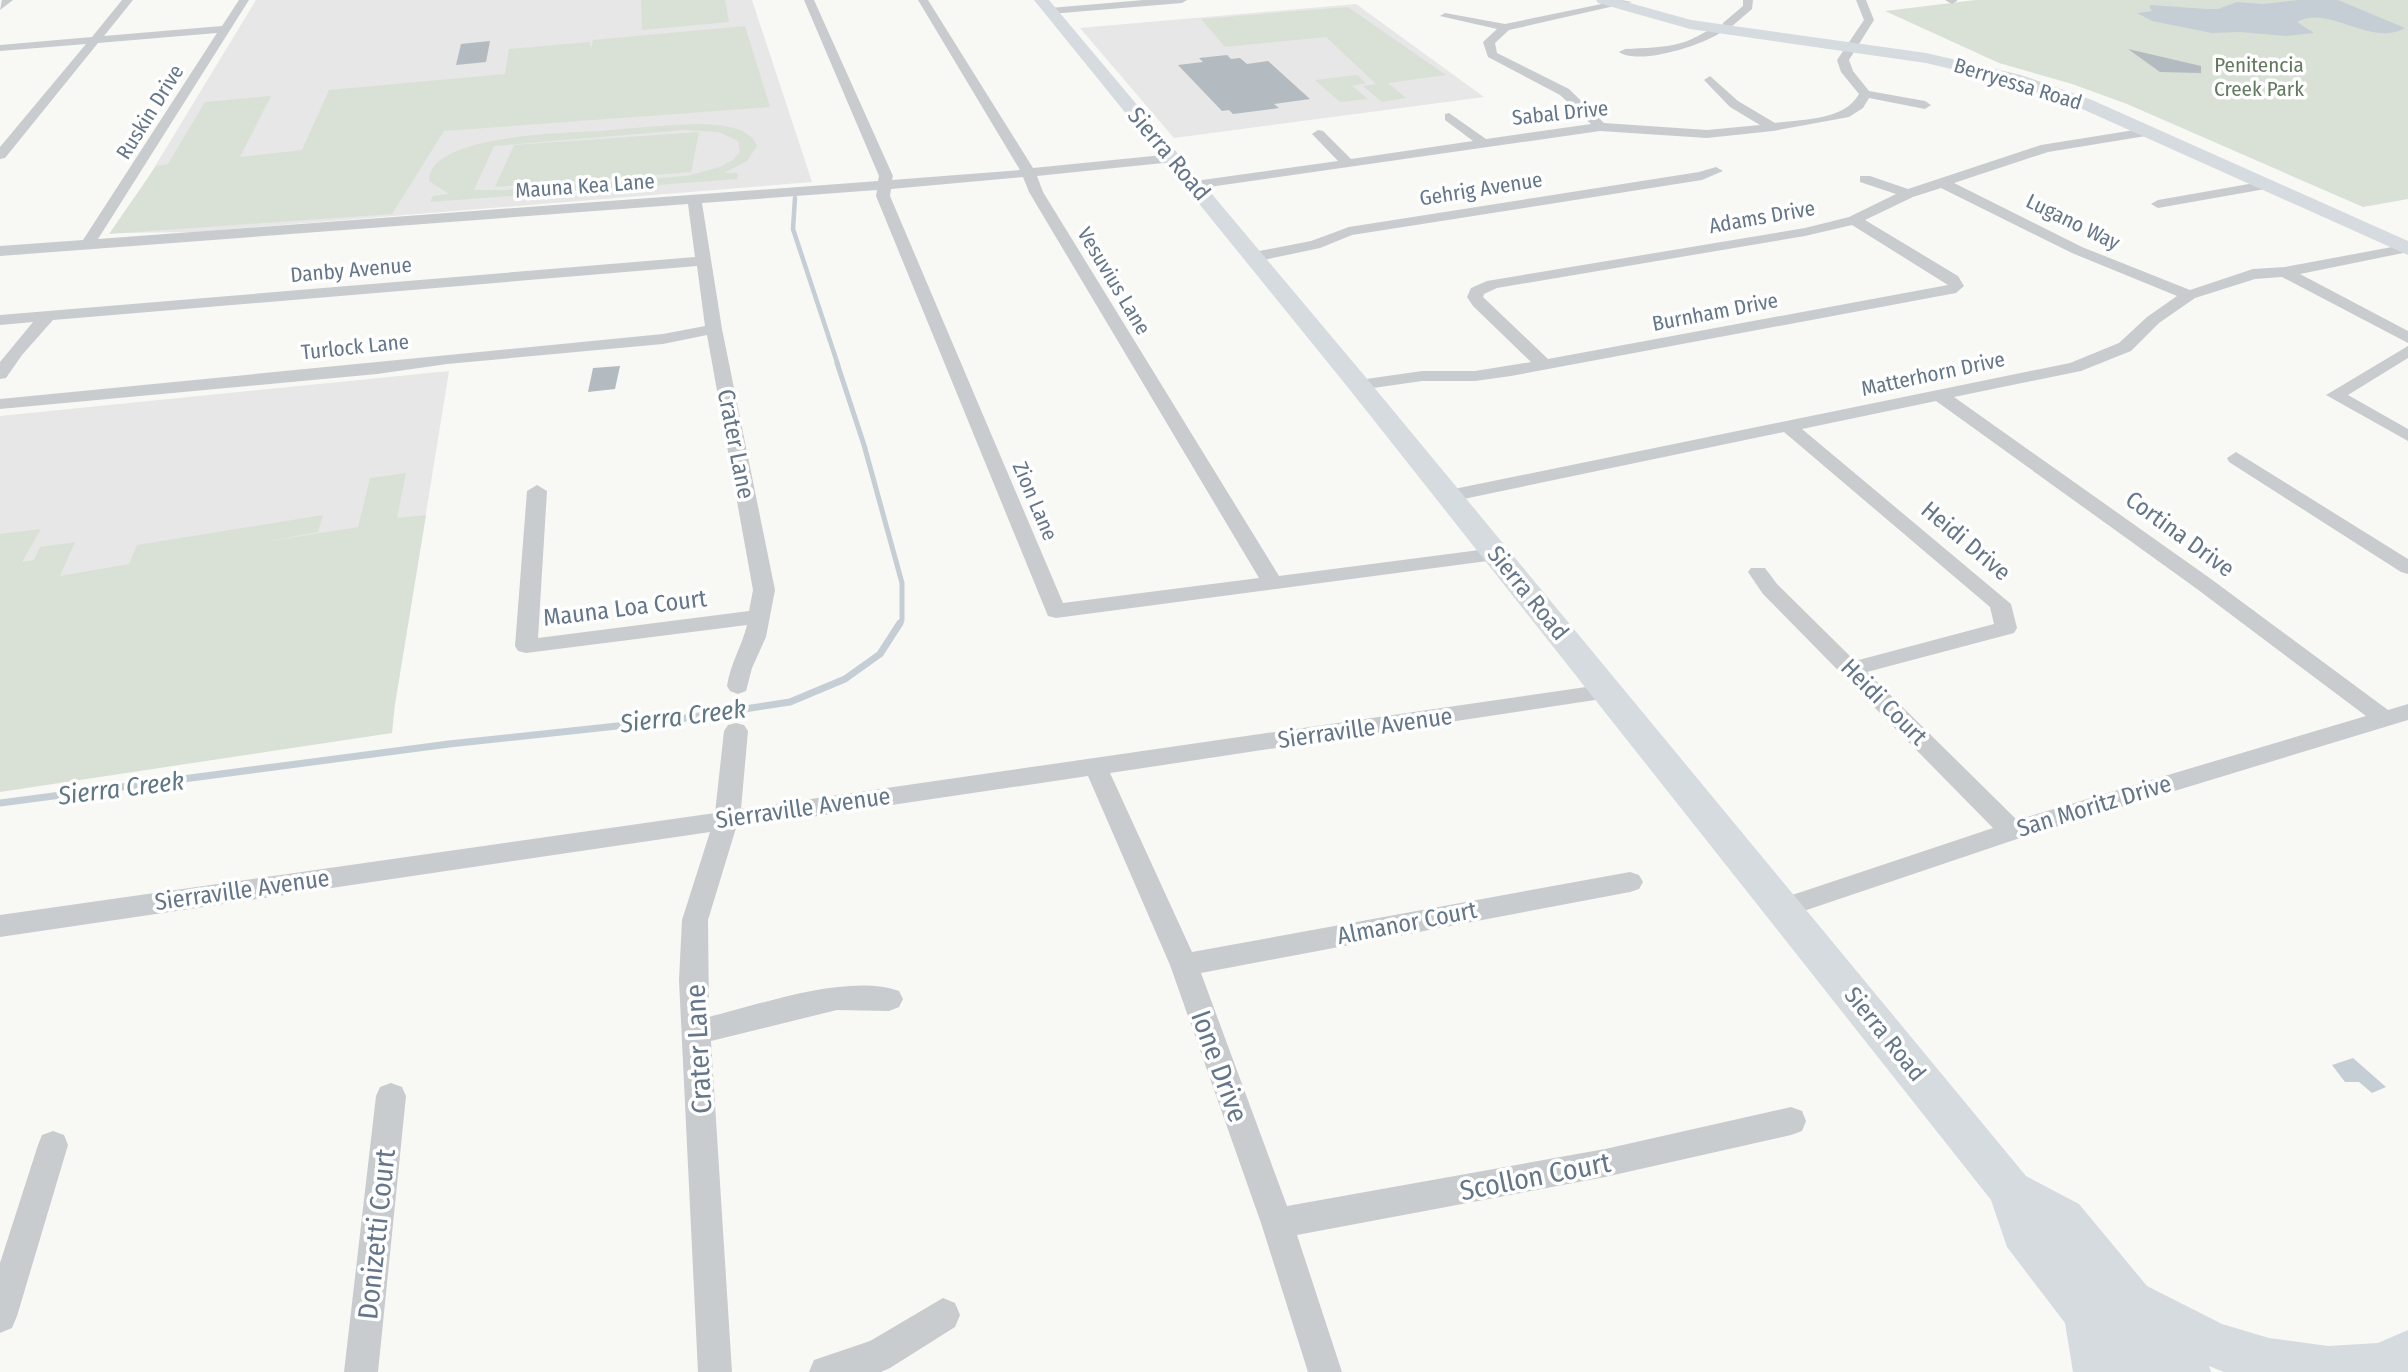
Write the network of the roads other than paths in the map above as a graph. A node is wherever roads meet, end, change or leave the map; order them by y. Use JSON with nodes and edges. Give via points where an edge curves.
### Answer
{"nodes":[{"id":1,"x":8,"y":0,"type":"edge"},
{"id":2,"x":128,"y":0,"type":"edge"},
{"id":3,"x":244,"y":0,"type":"edge"},
{"id":4,"x":809,"y":0,"type":"edge"},
{"id":5,"x":923,"y":0,"type":"edge"},
{"id":6,"x":1182,"y":0,"type":"edge"},
{"id":7,"x":1748,"y":0,"type":"edge"},
{"id":8,"x":1861,"y":0,"type":"edge"},
{"id":9,"x":1617,"y":2,"type":"edge"},
{"id":10,"x":1046,"y":5,"type":"edge"},
{"id":11,"x":0,"y":7,"type":"edge"},
{"id":12,"x":1445,"y":16,"type":"dead end"},
{"id":13,"x":1505,"y":27,"type":"junction"},
{"id":14,"x":1723,"y":27,"type":"junction"},
{"id":15,"x":226,"y":29,"type":"junction"},
{"id":16,"x":94,"y":41,"type":"junction"},
{"id":17,"x":1854,"y":44,"type":"junction"},
{"id":18,"x":0,"y":48,"type":"edge"},
{"id":19,"x":1625,"y":52,"type":"dead end"},
{"id":20,"x":1710,"y":80,"type":"dead end"},
{"id":21,"x":1865,"y":94,"type":"junction"},
{"id":22,"x":1925,"y":105,"type":"dead end"},
{"id":23,"x":2100,"y":110,"type":"junction"},
{"id":24,"x":1449,"y":117,"type":"dead end"},
{"id":25,"x":1601,"y":127,"type":"junction"},
{"id":26,"x":1773,"y":127,"type":"junction"},
{"id":27,"x":2167,"y":127,"type":"junction"},
{"id":28,"x":2147,"y":132,"type":"junction"},
{"id":29,"x":1318,"y":134,"type":"dead end"},
{"id":30,"x":1483,"y":143,"type":"junction"},
{"id":31,"x":0,"y":155,"type":"edge"},
{"id":32,"x":1172,"y":158,"type":"junction"},
{"id":33,"x":1347,"y":162,"type":"junction"},
{"id":34,"x":1716,"y":171,"type":"dead end"},
{"id":35,"x":1028,"y":173,"type":"junction"},
{"id":36,"x":1865,"y":178,"type":"dead end"},
{"id":37,"x":2267,"y":179,"type":"junction"},
{"id":38,"x":1940,"y":182,"type":"junction"},
{"id":39,"x":884,"y":185,"type":"junction"},
{"id":40,"x":1195,"y":185,"type":"junction"},
{"id":41,"x":1908,"y":194,"type":"junction"},
{"id":42,"x":694,"y":199,"type":"junction"},
{"id":43,"x":2158,"y":204,"type":"dead end"},
{"id":44,"x":1854,"y":220,"type":"junction"},
{"id":45,"x":2407,"y":243,"type":"edge"},
{"id":46,"x":87,"y":244,"type":"junction"},
{"id":47,"x":0,"y":251,"type":"edge"},
{"id":48,"x":1254,"y":257,"type":"junction"},
{"id":49,"x":705,"y":261,"type":"junction"},
{"id":50,"x":2285,"y":272,"type":"junction"},
{"id":51,"x":2189,"y":295,"type":"junction"},
{"id":52,"x":47,"y":317,"type":"junction"},
{"id":53,"x":0,"y":320,"type":"edge"},
{"id":54,"x":714,"y":329,"type":"junction"},
{"id":55,"x":2408,"y":338,"type":"edge"},
{"id":56,"x":2408,"y":351,"type":"edge"},
{"id":57,"x":1544,"y":365,"type":"junction"},
{"id":58,"x":0,"y":374,"type":"edge"},
{"id":59,"x":1359,"y":385,"type":"junction"},
{"id":60,"x":1941,"y":396,"type":"junction"},
{"id":61,"x":0,"y":404,"type":"edge"},
{"id":62,"x":1788,"y":427,"type":"junction"},
{"id":63,"x":2408,"y":436,"type":"edge"},
{"id":64,"x":2236,"y":458,"type":"dead end"},
{"id":65,"x":537,"y":491,"type":"dead end"},
{"id":66,"x":1449,"y":496,"type":"junction"},
{"id":67,"x":1495,"y":554,"type":"junction"},
{"id":68,"x":2408,"y":568,"type":"edge"},
{"id":69,"x":1758,"y":572,"type":"dead end"},
{"id":70,"x":1272,"y":582,"type":"junction"},
{"id":71,"x":757,"y":616,"type":"junction"},
{"id":72,"x":1851,"y":669,"type":"junction"},
{"id":73,"x":738,"y":686,"type":"dead end"},
{"id":74,"x":1607,"y":692,"type":"junction"},
{"id":75,"x":2397,"y":715,"type":"edge"},
{"id":76,"x":736,"y":731,"type":"dead end"},
{"id":77,"x":1096,"y":768,"type":"junction"},
{"id":78,"x":726,"y":818,"type":"junction"},
{"id":79,"x":2012,"y":831,"type":"junction"},
{"id":80,"x":1630,"y":882,"type":"dead end"},
{"id":81,"x":1783,"y":908,"type":"junction"},
{"id":82,"x":0,"y":926,"type":"edge"},
{"id":83,"x":1184,"y":965,"type":"junction"},
{"id":84,"x":890,"y":999,"type":"dead end"},
{"id":85,"x":697,"y":1032,"type":"junction"},
{"id":86,"x":391,"y":1096,"type":"dead end"},
{"id":87,"x":1791,"y":1121,"type":"dead end"},
{"id":88,"x":53,"y":1145,"type":"dead end"},
{"id":89,"x":1277,"y":1223,"type":"junction"},
{"id":90,"x":2109,"y":1308,"type":"junction"},
{"id":91,"x":943,"y":1315,"type":"dead end"},
{"id":92,"x":0,"y":1316,"type":"edge"},
{"id":93,"x":2384,"y":1366,"type":"edge"},
{"id":94,"x":361,"y":1372,"type":"edge"},
{"id":95,"x":715,"y":1372,"type":"edge"},
{"id":96,"x":826,"y":1372,"type":"edge"},
{"id":97,"x":1325,"y":1372,"type":"edge"},
{"id":98,"x":2097,"y":1372,"type":"edge"},
{"id":99,"x":2133,"y":1372,"type":"edge"},
{"id":100,"x":2187,"y":1372,"type":"edge"}],
"edges":[{"from":1,"to":11,"type":"street"},
{"from":2,"to":16,"type":"street"},
{"from":3,"to":15,"type":"street","name":"Ruskin Drive"},
{"from":4,"to":39,"type":"street","name":"Zion Lane","via":[[886,176]]},
{"from":5,"to":35,"type":"street","name":"Vesuvius Lane"},
{"from":6,"to":10,"type":"street"},
{"from":7,"to":14,"type":"street","via":[[1748,7]]},
{"from":8,"to":17,"type":"street","via":[[1869,20]]},
{"from":9,"to":13,"type":"street"},
{"from":9,"to":14,"type":"street","name":"Berryessa Road"},
{"from":10,"to":32,"type":"street","name":"Sierra Road"},
{"from":12,"to":13,"type":"street"},
{"from":13,"to":25,"type":"street","via":[[1489,42],[1492,55],[1575,99]]},
{"from":14,"to":17,"type":"street","name":"Berryessa Road"},
{"from":14,"to":19,"type":"street","via":[[1696,44]]},
{"from":15,"to":16,"type":"street"},
{"from":15,"to":46,"type":"street","name":"Ruskin Drive"},
{"from":16,"to":18,"type":"street"},
{"from":16,"to":31,"type":"street"},
{"from":17,"to":21,"type":"street","via":[[1843,60]]},
{"from":17,"to":23,"type":"street","name":"Berryessa Road","via":[[1979,69]]},
{"from":17,"to":27,"type":"street","name":"Berryessa Road","via":[[1933,53],[2024,74]]},
{"from":20,"to":26,"type":"street","via":[[1734,104]]},
{"from":21,"to":22,"type":"street"},
{"from":21,"to":26,"type":"street","name":"Sabal Drive","via":[[1859,105],[1845,114]]},
{"from":23,"to":27,"type":"street"},
{"from":23,"to":28,"type":"street","name":"Berryessa Road"},
{"from":24,"to":30,"type":"street"},
{"from":25,"to":26,"type":"street","name":"Sabal Drive","via":[[1707,134]]},
{"from":25,"to":30,"type":"street","name":"Sabal Drive"},
{"from":27,"to":37,"type":"street","name":"Berryessa Road"},
{"from":28,"to":37,"type":"street","name":"Berryessa Road"},
{"from":28,"to":38,"type":"street","name":"Adams Drive","via":[[2046,148]]},
{"from":29,"to":33,"type":"street"},
{"from":30,"to":33,"type":"street","name":"Sabal Drive"},
{"from":32,"to":35,"type":"street","name":"Mauna Kea Lane"},
{"from":32,"to":40,"type":"street","name":"Sierra Road"},
{"from":33,"to":40,"type":"street","name":"Sabal Drive"},
{"from":34,"to":48,"type":"street","name":"Gehrig Avenue","via":[[1349,231],[1315,245]]},
{"from":35,"to":39,"type":"street","name":"Mauna Kea Lane"},
{"from":35,"to":70,"type":"street","name":"Vesuvius Lane"},
{"from":36,"to":41,"type":"street"},
{"from":37,"to":43,"type":"street"},
{"from":37,"to":45,"type":"street","name":"Berryessa Road"},
{"from":38,"to":41,"type":"street","name":"Adams Drive"},
{"from":38,"to":51,"type":"street","name":"Lugano Way","via":[[2077,250]]},
{"from":39,"to":42,"type":"street","name":"Mauna Kea Lane"},
{"from":39,"to":70,"type":"street","name":"Zion Lane","via":[[883,196],[1056,611]]},
{"from":40,"to":48,"type":"street","name":"Sierra Road"},
{"from":41,"to":44,"type":"street","name":"Adams Drive"},
{"from":42,"to":46,"type":"street","name":"Mauna Kea Lane"},
{"from":42,"to":49,"type":"street","name":"Crater Lane"},
{"from":44,"to":57,"type":"street","name":"Adams Drive","via":[[1493,284],[1477,291],[1479,303]]},
{"from":44,"to":57,"type":"street","name":"Burnham Drive","via":[[1953,279],[1955,286]]},
{"from":45,"to":50,"type":"street","name":"Matterhorn Drive"},
{"from":46,"to":47,"type":"street","name":"Mauna Kea Lane"},
{"from":48,"to":59,"type":"street","name":"Sierra Road"},
{"from":49,"to":52,"type":"street","name":"Danby Avenue"},
{"from":49,"to":54,"type":"street","name":"Crater Lane"},
{"from":50,"to":51,"type":"street","name":"Matterhorn Drive","via":[[2253,274]]},
{"from":50,"to":55,"type":"street"},
{"from":51,"to":60,"type":"street","name":"Matterhorn Drive","via":[[2125,347],[2103,358]]},
{"from":52,"to":53,"type":"street","name":"Danby Avenue"},
{"from":52,"to":58,"type":"street"},
{"from":54,"to":61,"type":"street","name":"Turlock Lane","via":[[663,339]]},
{"from":54,"to":71,"type":"street","name":"Crater Lane","via":[[764,590]]},
{"from":56,"to":63,"type":"street","via":[[2335,395]]},
{"from":57,"to":59,"type":"street","name":"Burnham Drive","via":[[1475,376],[1422,376]]},
{"from":59,"to":66,"type":"street","name":"Sierra Road"},
{"from":60,"to":62,"type":"street","name":"Matterhorn Drive"},
{"from":60,"to":75,"type":"street","name":"Cortina Drive"},
{"from":62,"to":66,"type":"street","name":"Matterhorn Drive"},
{"from":62,"to":72,"type":"street","name":"Heidi Drive","via":[[2000,604],[2006,628]]},
{"from":64,"to":68,"type":"street"},
{"from":65,"to":71,"type":"street","name":"Mauna Loa Court","via":[[526,646]]},
{"from":66,"to":67,"type":"street","name":"Sierra Road"},
{"from":67,"to":70,"type":"street","name":"Zion Lane"},
{"from":67,"to":74,"type":"street","name":"Sierra Road"},
{"from":69,"to":72,"type":"street","name":"Heidi Court"},
{"from":71,"to":73,"type":"street","name":"Crater Lane","via":[[755,637]]},
{"from":72,"to":79,"type":"street","name":"Heidi Court"},
{"from":74,"to":77,"type":"street","name":"Sierraville Avenue"},
{"from":74,"to":81,"type":"street","name":"Sierra Road"},
{"from":75,"to":79,"type":"street","name":"San Moritz Drive"},
{"from":76,"to":78,"type":"street","name":"Crater Lane"},
{"from":77,"to":78,"type":"street","name":"Sierraville Avenue"},
{"from":77,"to":83,"type":"street","name":"Ione Drive"},
{"from":78,"to":82,"type":"street","name":"Sierraville Avenue"},
{"from":78,"to":85,"type":"street","name":"Crater Lane","via":[[695,920]]},
{"from":79,"to":81,"type":"street","name":"San Moritz Drive"},
{"from":80,"to":83,"type":"street","name":"Almanor Court"},
{"from":81,"to":90,"type":"street","name":"Sierra Road","via":[[2010,1190],[2063,1219]]},
{"from":83,"to":89,"type":"street","name":"Ione Drive"},
{"from":84,"to":85,"type":"street","via":[[837,998]]},
{"from":85,"to":95,"type":"street","name":"Crater Lane"},
{"from":86,"to":94,"type":"street","name":"Donizetti Court"},
{"from":87,"to":89,"type":"street","name":"Scollon Court","via":[[1605,1163]]},
{"from":88,"to":92,"type":"street"},
{"from":89,"to":97,"type":"street","name":"Ione Drive"},
{"from":90,"to":93,"type":"street","via":[[2255,1358],[2323,1370]]},
{"from":90,"to":98,"type":"street"},
{"from":90,"to":99,"type":"street","name":"Sierra Road"},
{"from":90,"to":100,"type":"street","name":"Sierra Road"},
{"from":91,"to":96,"type":"street","via":[[878,1356]]}]}
